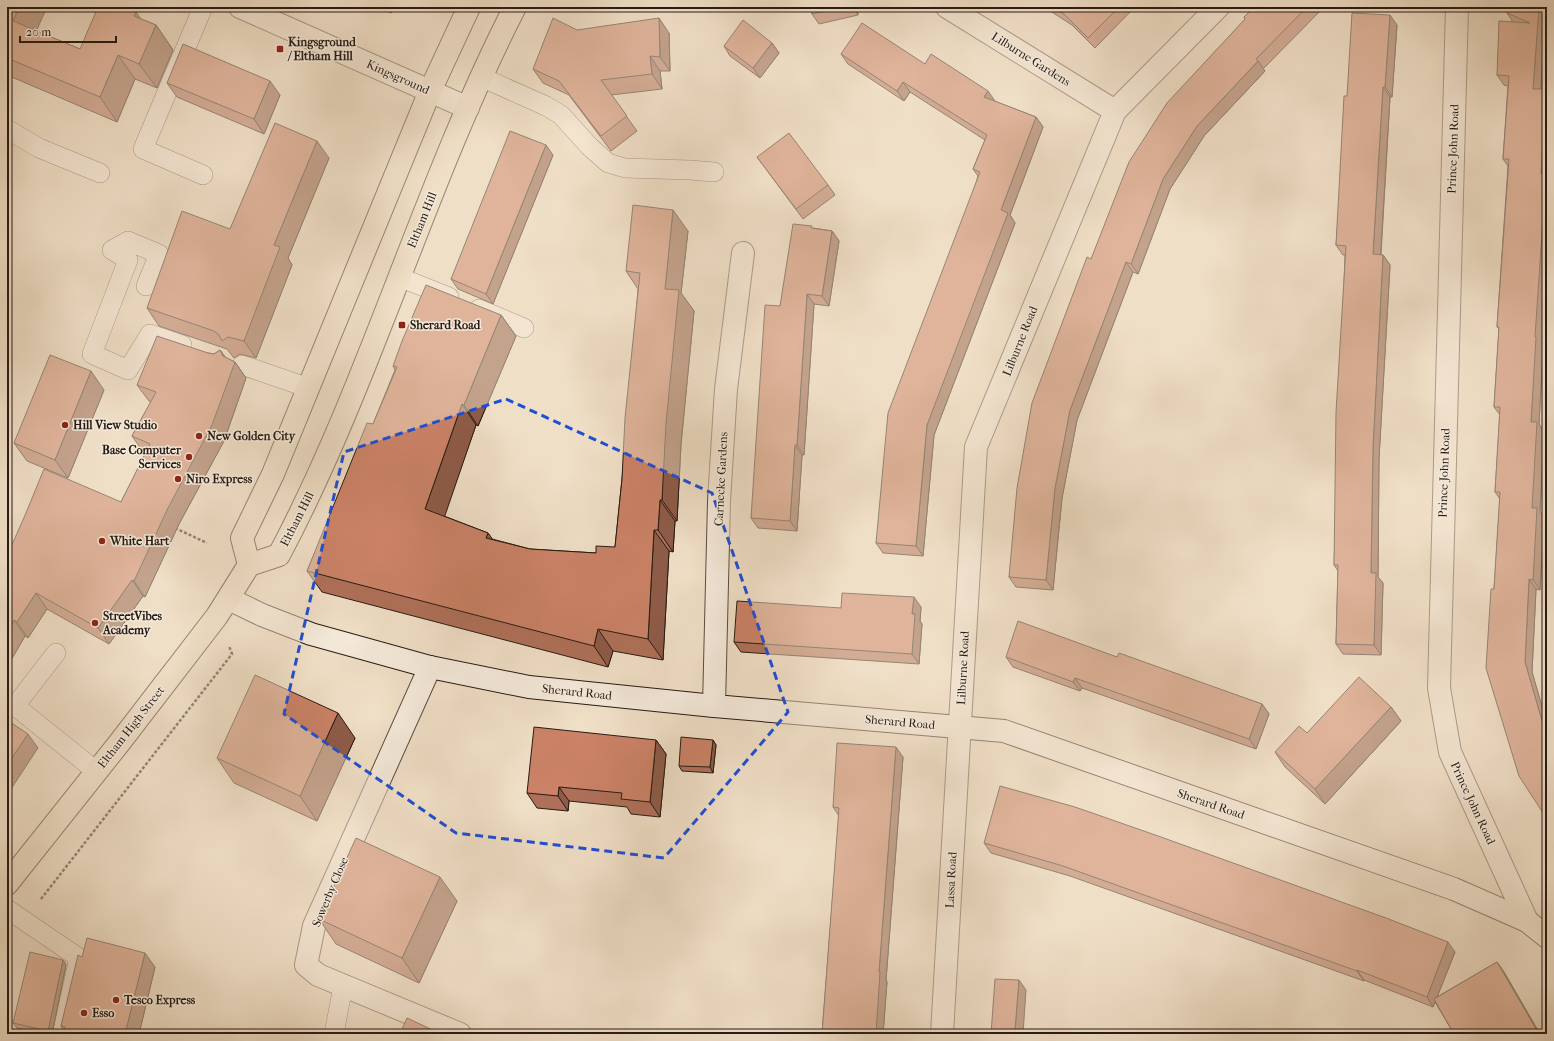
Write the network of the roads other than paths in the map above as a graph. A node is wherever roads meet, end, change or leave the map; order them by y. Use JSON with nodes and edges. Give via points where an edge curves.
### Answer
{"nodes":[{"id":1,"x":203,"y":7,"type":"edge"},
{"id":2,"x":240,"y":7,"type":"edge"},
{"id":3,"x":469,"y":7,"type":"edge"},
{"id":4,"x":515,"y":7,"type":"edge"},
{"id":5,"x":947,"y":7,"type":"edge"},
{"id":6,"x":1218,"y":7,"type":"edge"},
{"id":7,"x":1457,"y":7,"type":"edge"},
{"id":8,"x":481,"y":77,"type":"junction"},
{"id":9,"x":430,"y":91,"type":"junction"},
{"id":10,"x":468,"y":108,"type":"junction"},
{"id":11,"x":1115,"y":111,"type":"junction"},
{"id":12,"x":7,"y":129,"type":"edge"},
{"id":13,"x":714,"y":172,"type":"dead end"},
{"id":14,"x":100,"y":173,"type":"dead end"},
{"id":15,"x":203,"y":175,"type":"dead end"},
{"id":16,"x":744,"y":253,"type":"dead end"},
{"id":17,"x":399,"y":277,"type":"junction"},
{"id":18,"x":146,"y":286,"type":"dead end"},
{"id":19,"x":524,"y":328,"type":"dead end"},
{"id":20,"x":201,"y":351,"type":"edge"},
{"id":21,"x":242,"y":365,"type":"edge"},
{"id":22,"x":308,"y":388,"type":"junction"},
{"id":23,"x":249,"y":565,"type":"junction"},
{"id":24,"x":223,"y":607,"type":"junction"},
{"id":25,"x":56,"y":653,"type":"dead end"},
{"id":26,"x":430,"y":667,"type":"junction"},
{"id":27,"x":714,"y":706,"type":"junction"},
{"id":28,"x":960,"y":727,"type":"junction"},
{"id":29,"x":96,"y":771,"type":"junction"},
{"id":30,"x":9,"y":878,"type":"edge"},
{"id":31,"x":7,"y":909,"type":"edge"},
{"id":32,"x":1527,"y":921,"type":"junction"},
{"id":33,"x":1547,"y":937,"type":"edge"},
{"id":34,"x":343,"y":986,"type":"junction"},
{"id":35,"x":62,"y":1034,"type":"edge"},
{"id":36,"x":334,"y":1034,"type":"edge"},
{"id":37,"x":460,"y":1034,"type":"edge"},
{"id":38,"x":942,"y":1034,"type":"edge"}],
"edges":[{"from":1,"to":15,"type":"lane","via":[[143,149]]},
{"from":2,"to":9,"type":"street","name":"Kingsground"},
{"from":3,"to":9,"type":"main road"},
{"from":4,"to":8,"type":"main road","name":"Eltham Hill"},
{"from":5,"to":11,"type":"street","name":"Lilburne Gardens"},
{"from":6,"to":11,"type":"street","name":"Lilburne Road"},
{"from":7,"to":32,"type":"street","name":"Prince John Road","via":[[1439,688],[1450,752]]},
{"from":8,"to":10,"type":"main road","name":"Eltham Hill"},
{"from":8,"to":13,"type":"lane","via":[[561,115],[608,163],[645,170]]},
{"from":9,"to":10,"type":"street","name":"Kingsground"},
{"from":9,"to":22,"type":"main road"},
{"from":10,"to":17,"type":"main road","name":"Eltham Hill"},
{"from":11,"to":28,"type":"street","name":"Lilburne Road","via":[[976,448]]},
{"from":12,"to":14,"type":"lane","via":[[39,148]]},
{"from":16,"to":27,"type":"street","name":"Carnecke Gardens","via":[[726,389],[719,501]]},
{"from":17,"to":19,"type":"lane"},
{"from":17,"to":23,"type":"main road","name":"Eltham Hill","via":[[304,509],[279,555]]},
{"from":18,"to":20,"type":"lane","via":[[159,254],[128,241],[112,250],[128,260],[92,354],[128,370],[150,334]]},
{"from":21,"to":22,"type":"lane"},
{"from":22,"to":23,"type":"main road","via":[[273,474],[242,538]]},
{"from":23,"to":24,"type":"main road","name":"Eltham High Street"},
{"from":24,"to":26,"type":"street","name":"Sherard Road","via":[[262,615],[311,634]]},
{"from":24,"to":29,"type":"main road","name":"Eltham High Street"},
{"from":25,"to":29,"type":"lane","via":[[15,706]]},
{"from":26,"to":27,"type":"street","name":"Sherard Road","via":[[529,686]]},
{"from":26,"to":34,"type":"street","name":"Sowerby Close","via":[[314,926],[306,965],[318,975]]},
{"from":27,"to":28,"type":"street","name":"Sherard Road"},
{"from":28,"to":32,"type":"street","name":"Sherard Road","via":[[1004,731],[1454,889]]},
{"from":28,"to":38,"type":"street","name":"Lassa Road"},
{"from":29,"to":30,"type":"main road","name":"Eltham High Street"},
{"from":31,"to":35,"type":"lane","via":[[79,958]]},
{"from":32,"to":33,"type":"street","name":"Sherard Road"},
{"from":34,"to":36,"type":"lane"},
{"from":34,"to":37,"type":"street","name":"Sowerby Close"}]}
